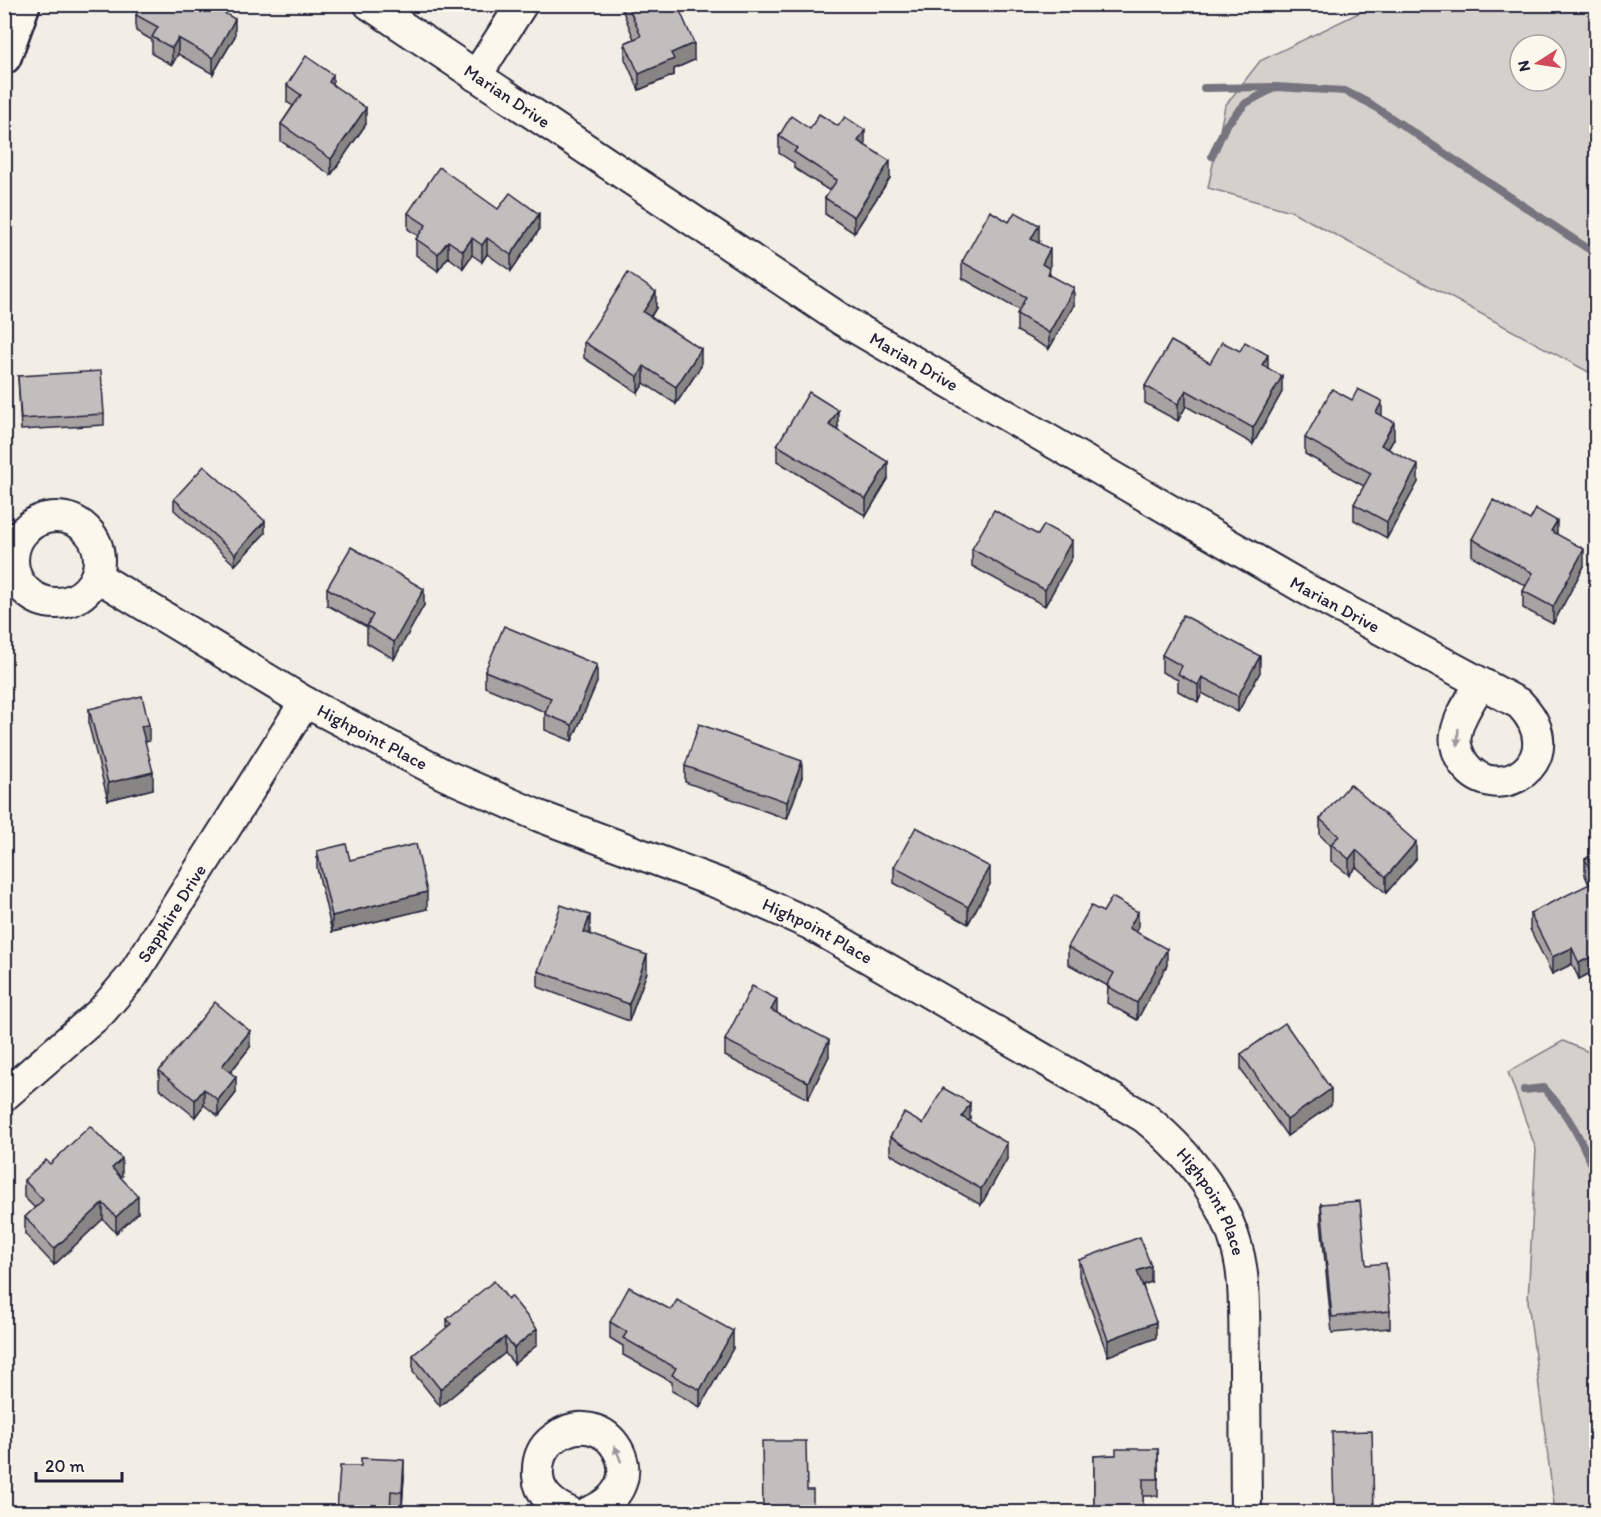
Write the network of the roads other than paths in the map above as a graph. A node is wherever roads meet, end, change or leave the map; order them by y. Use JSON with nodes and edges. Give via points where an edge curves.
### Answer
{"nodes":[{"id":1,"x":23,"y":4,"type":"edge"},
{"id":2,"x":369,"y":4,"type":"edge"},
{"id":3,"x":522,"y":4,"type":"edge"},
{"id":4,"x":4,"y":57,"type":"edge"},
{"id":5,"x":476,"y":76,"type":"junction"},
{"id":6,"x":96,"y":576,"type":"dead end"},
{"id":7,"x":1480,"y":684,"type":"dead end"},
{"id":8,"x":305,"y":702,"type":"junction"},
{"id":9,"x":4,"y":1096,"type":"edge"},
{"id":10,"x":601,"y":1510,"type":"edge"},
{"id":11,"x":569,"y":1512,"type":"edge"},
{"id":12,"x":1246,"y":1512,"type":"edge"}],
"edges":[{"from":1,"to":4,"type":"main road"},
{"from":2,"to":5,"type":"street","name":"Marian Drive"},
{"from":3,"to":5,"type":"street"},
{"from":5,"to":7,"type":"street","name":"Marian Drive","via":[[842,321],[1304,588]]},
{"from":6,"to":8,"type":"street","name":"Highpoint Place"},
{"from":8,"to":9,"type":"street","name":"Sapphire Drive","via":[[133,975],[101,1012]]},
{"from":8,"to":12,"type":"street","name":"Highpoint Place","via":[[384,745],[497,798],[723,885],[810,924],[1144,1117],[1170,1138],[1197,1168],[1219,1202],[1234,1239],[1243,1283]]},
{"from":10,"to":11,"type":"street","one_way":true,"via":[[616,1495],[624,1474],[620,1452],[612,1440],[584,1427],[563,1431],[546,1445],[539,1458],[538,1477],[548,1500]]}]}
